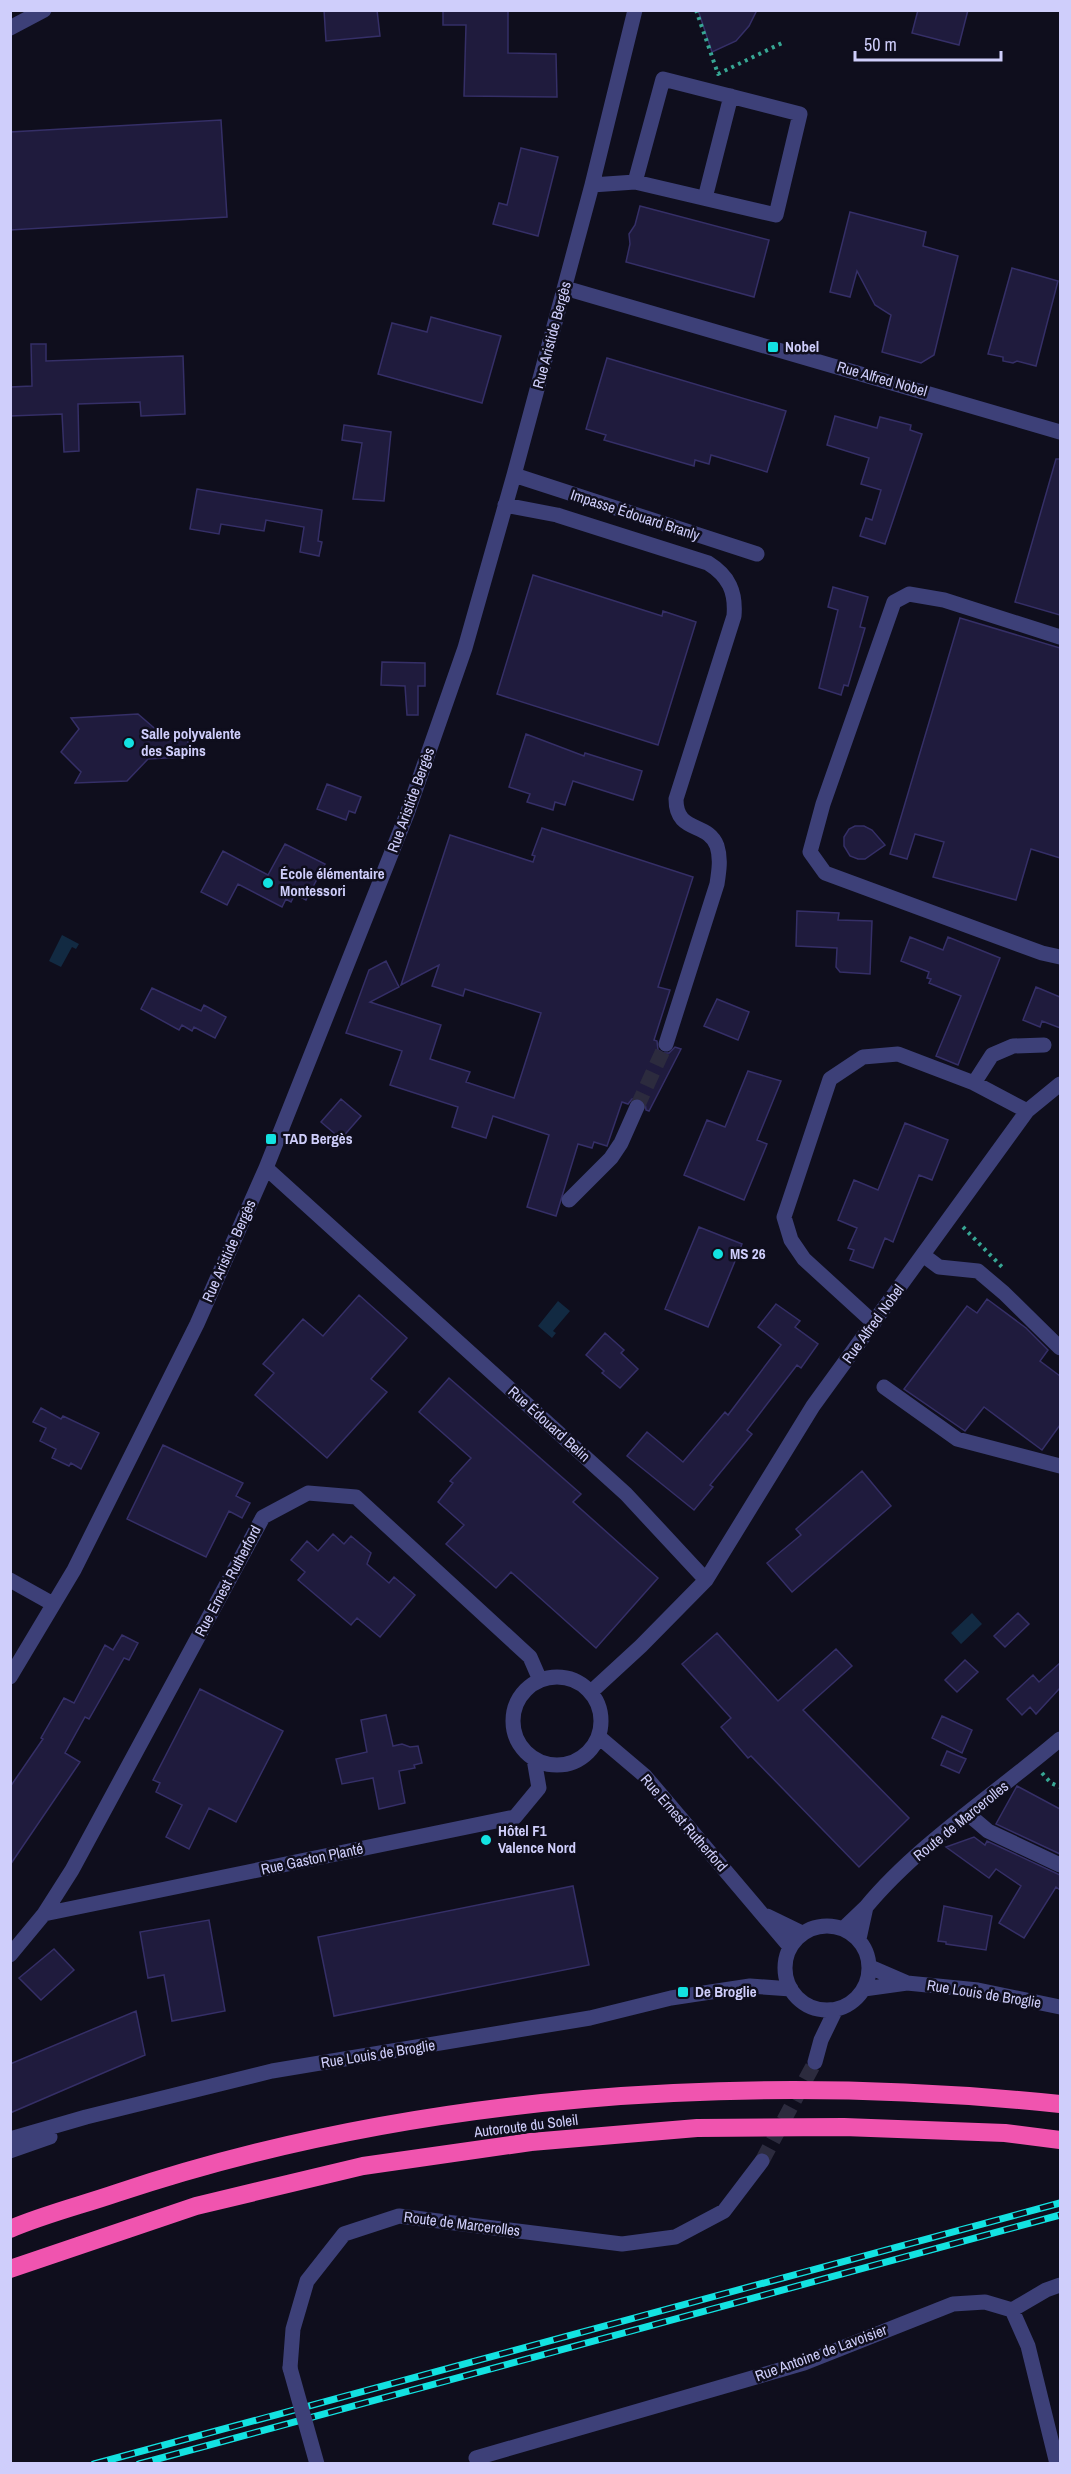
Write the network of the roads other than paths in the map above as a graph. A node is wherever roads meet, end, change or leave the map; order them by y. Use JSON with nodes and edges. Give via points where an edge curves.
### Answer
{"nodes":[{"id":1,"x":45,"y":10,"type":"edge"},
{"id":2,"x":635,"y":10,"type":"edge"},
{"id":3,"x":10,"y":28,"type":"edge"},
{"id":4,"x":731,"y":96,"type":"junction"},
{"id":5,"x":635,"y":182,"type":"junction"},
{"id":6,"x":592,"y":185,"type":"junction"},
{"id":7,"x":705,"y":198,"type":"junction"},
{"id":8,"x":565,"y":288,"type":"junction"},
{"id":9,"x":1060,"y":432,"type":"edge"},
{"id":10,"x":514,"y":475,"type":"junction"},
{"id":11,"x":505,"y":505,"type":"junction"},
{"id":12,"x":757,"y":554,"type":"dead end"},
{"id":13,"x":1060,"y":637,"type":"edge"},
{"id":14,"x":1060,"y":957,"type":"edge"},
{"id":15,"x":666,"y":1044,"type":"tunnel mouth"},
{"id":16,"x":1044,"y":1045,"type":"dead end"},
{"id":17,"x":974,"y":1083,"type":"junction"},
{"id":18,"x":1060,"y":1084,"type":"edge"},
{"id":19,"x":638,"y":1107,"type":"tunnel mouth"},
{"id":20,"x":1027,"y":1111,"type":"junction"},
{"id":21,"x":266,"y":1168,"type":"junction"},
{"id":22,"x":569,"y":1200,"type":"dead end"},
{"id":23,"x":923,"y":1255,"type":"junction"},
{"id":24,"x":873,"y":1323,"type":"junction"},
{"id":25,"x":1060,"y":1348,"type":"edge"},
{"id":26,"x":884,"y":1387,"type":"dead end"},
{"id":27,"x":1060,"y":1467,"type":"edge"},
{"id":28,"x":10,"y":1580,"type":"edge"},
{"id":29,"x":706,"y":1580,"type":"junction"},
{"id":30,"x":53,"y":1604,"type":"junction"},
{"id":31,"x":10,"y":1677,"type":"edge"},
{"id":32,"x":540,"y":1680,"type":"junction"},
{"id":33,"x":591,"y":1692,"type":"junction"},
{"id":34,"x":599,"y":1737,"type":"junction"},
{"id":35,"x":1060,"y":1739,"type":"edge"},
{"id":36,"x":534,"y":1760,"type":"junction"},
{"id":37,"x":968,"y":1814,"type":"junction"},
{"id":38,"x":1060,"y":1865,"type":"edge"},
{"id":39,"x":866,"y":1907,"type":"junction"},
{"id":40,"x":44,"y":1914,"type":"junction"},
{"id":41,"x":762,"y":1914,"type":"junction"},
{"id":42,"x":844,"y":1928,"type":"junction"},
{"id":43,"x":802,"y":1933,"type":"junction"},
{"id":44,"x":859,"y":1939,"type":"junction"},
{"id":45,"x":790,"y":1947,"type":"junction"},
{"id":46,"x":10,"y":1954,"type":"edge"},
{"id":47,"x":870,"y":1967,"type":"junction"},
{"id":48,"x":785,"y":1969,"type":"junction"},
{"id":49,"x":907,"y":1983,"type":"junction"},
{"id":50,"x":750,"y":1986,"type":"junction"},
{"id":51,"x":791,"y":1989,"type":"junction"},
{"id":52,"x":864,"y":1989,"type":"junction"},
{"id":53,"x":1060,"y":2007,"type":"edge"},
{"id":54,"x":817,"y":2008,"type":"junction"},
{"id":55,"x":836,"y":2009,"type":"junction"},
{"id":56,"x":821,"y":2040,"type":"junction"},
{"id":57,"x":815,"y":2062,"type":"tunnel mouth"},
{"id":58,"x":1060,"y":2104,"type":"edge"},
{"id":59,"x":86,"y":2117,"type":"junction"},
{"id":60,"x":10,"y":2139,"type":"edge"},
{"id":61,"x":1060,"y":2140,"type":"edge"},
{"id":62,"x":10,"y":2151,"type":"edge"},
{"id":63,"x":762,"y":2161,"type":"tunnel mouth"},
{"id":64,"x":10,"y":2229,"type":"edge"},
{"id":65,"x":10,"y":2269,"type":"edge"},
{"id":66,"x":1060,"y":2284,"type":"edge"},
{"id":67,"x":1012,"y":2310,"type":"junction"},
{"id":68,"x":476,"y":2458,"type":"dead end"},
{"id":69,"x":317,"y":2463,"type":"edge"},
{"id":70,"x":1057,"y":2463,"type":"edge"}],
"edges":[{"from":1,"to":3,"type":"street"},
{"from":2,"to":6,"type":"street","name":"Rue Aristide Bergès"},
{"from":4,"to":5,"type":"street","via":[[663,79]]},
{"from":4,"to":7,"type":"street"},
{"from":4,"to":7,"type":"street","via":[[800,114],[776,215]]},
{"from":5,"to":6,"type":"street"},
{"from":5,"to":7,"type":"street"},
{"from":6,"to":8,"type":"street","name":"Rue Aristide Bergès"},
{"from":8,"to":9,"type":"street","name":"Rue Alfred Nobel"},
{"from":8,"to":10,"type":"street","name":"Rue Aristide Bergès"},
{"from":10,"to":11,"type":"street","name":"Rue Aristide Bergès"},
{"from":10,"to":12,"type":"street","name":"Impasse Édouard Branly"},
{"from":11,"to":15,"type":"street","via":[[557,515],[708,563],[732,589],[734,616],[676,799],[676,812],[681,819],[710,835],[717,844],[717,884]]},
{"from":11,"to":21,"type":"street","name":"Rue Aristide Bergès","via":[[465,648],[407,814]]},
{"from":13,"to":14,"type":"street","via":[[944,600],[909,594],[894,603],[823,804],[810,852],[825,873]]},
{"from":16,"to":17,"type":"street","via":[[1013,1046],[992,1055]]},
{"from":17,"to":20,"type":"street"},
{"from":17,"to":24,"type":"street","via":[[898,1054],[863,1057],[830,1079],[784,1217],[791,1240],[804,1259]]},
{"from":18,"to":20,"type":"street","name":"Rue Alfred Nobel"},
{"from":19,"to":22,"type":"street","via":[[611,1158]]},
{"from":20,"to":23,"type":"street","name":"Rue Alfred Nobel"},
{"from":21,"to":29,"type":"street","name":"Rue Édouard Belin","via":[[626,1494]]},
{"from":21,"to":30,"type":"street","name":"Rue Aristide Bergès","via":[[197,1324]]},
{"from":23,"to":24,"type":"street","name":"Rue Alfred Nobel"},
{"from":23,"to":25,"type":"street","via":[[939,1267],[978,1271]]},
{"from":24,"to":29,"type":"street","name":"Rue Alfred Nobel","via":[[813,1406]]},
{"from":26,"to":27,"type":"street","via":[[957,1439]]},
{"from":28,"to":30,"type":"street"},
{"from":29,"to":33,"type":"street"},
{"from":30,"to":31,"type":"street","name":"Rue Aristide Bergès"},
{"from":32,"to":33,"type":"street","via":[[557,1676],[576,1680]]},
{"from":32,"to":36,"type":"street","via":[[523,1692],[512,1725],[519,1744]]},
{"from":32,"to":40,"type":"street","name":"Rue Ernest Rutherford","via":[[530,1657],[356,1497],[308,1493],[263,1517],[72,1870]]},
{"from":33,"to":34,"type":"street","via":[[601,1713]]},
{"from":34,"to":36,"type":"street","via":[[588,1754],[572,1764],[552,1766]]},
{"from":34,"to":41,"type":"street","name":"Rue Ernest Rutherford","via":[[645,1776]]},
{"from":35,"to":37,"type":"street","name":"Route de Marcerolles"},
{"from":36,"to":40,"type":"street","name":"Rue Gaston Planté","via":[[539,1788],[515,1817]]},
{"from":37,"to":38,"type":"street","via":[[988,1831]]},
{"from":37,"to":39,"type":"street","name":"Route de Marcerolles","via":[[884,1886]]},
{"from":39,"to":42,"type":"street","name":"Route de Marcerolles"},
{"from":39,"to":44,"type":"street","name":"Route de Marcerolles"},
{"from":40,"to":46,"type":"street","name":"Rue Ernest Rutherford"},
{"from":41,"to":43,"type":"street","name":"Rue Ernest Rutherford"},
{"from":41,"to":45,"type":"street","name":"Rue Ernest Rutherford"},
{"from":42,"to":43,"type":"street","via":[[822,1925]]},
{"from":42,"to":44,"type":"street"},
{"from":43,"to":45,"type":"street"},
{"from":44,"to":47,"type":"street"},
{"from":45,"to":48,"type":"street"},
{"from":47,"to":49,"type":"street","name":"Rue Louis de Broglie"},
{"from":47,"to":52,"type":"street"},
{"from":48,"to":50,"type":"street","name":"Rue Louis de Broglie"},
{"from":48,"to":51,"type":"street"},
{"from":49,"to":52,"type":"street","name":"Rue Louis de Broglie"},
{"from":49,"to":53,"type":"street","name":"Rue Louis de Broglie","via":[[978,1990]]},
{"from":50,"to":51,"type":"street","name":"Rue Louis de Broglie"},
{"from":50,"to":59,"type":"street","name":"Rue Louis de Broglie","via":[[671,1998],[567,2022],[272,2071]]},
{"from":51,"to":54,"type":"street","via":[[802,2002]]},
{"from":52,"to":55,"type":"street","via":[[853,2001]]},
{"from":54,"to":55,"type":"street"},
{"from":54,"to":56,"type":"street"},
{"from":55,"to":56,"type":"street"},
{"from":56,"to":57,"type":"street"},
{"from":58,"to":64,"type":"highway","name":"Autoroute du Soleil","via":[[850,2090],[702,2091],[526,2105],[354,2130],[187,2170]]},
{"from":59,"to":60,"type":"street","name":"Rue Louis de Broglie"},
{"from":59,"to":62,"type":"street","via":[[71,2129]]},
{"from":61,"to":65,"type":"highway","name":"Autoroute du Soleil","via":[[1005,2133],[833,2127],[697,2128],[531,2142],[363,2166],[196,2206]]},
{"from":63,"to":69,"type":"street","name":"Route de Marcerolles","bridge":true,"via":[[724,2211],[675,2237],[622,2244],[399,2216],[344,2234],[307,2281],[293,2329],[290,2368]]},
{"from":66,"to":67,"type":"street"},
{"from":67,"to":68,"type":"street","name":"Rue Antoine de Lavoisier","via":[[984,2302],[953,2304],[804,2363]]},
{"from":67,"to":70,"type":"street","via":[[1028,2346]]}]}
